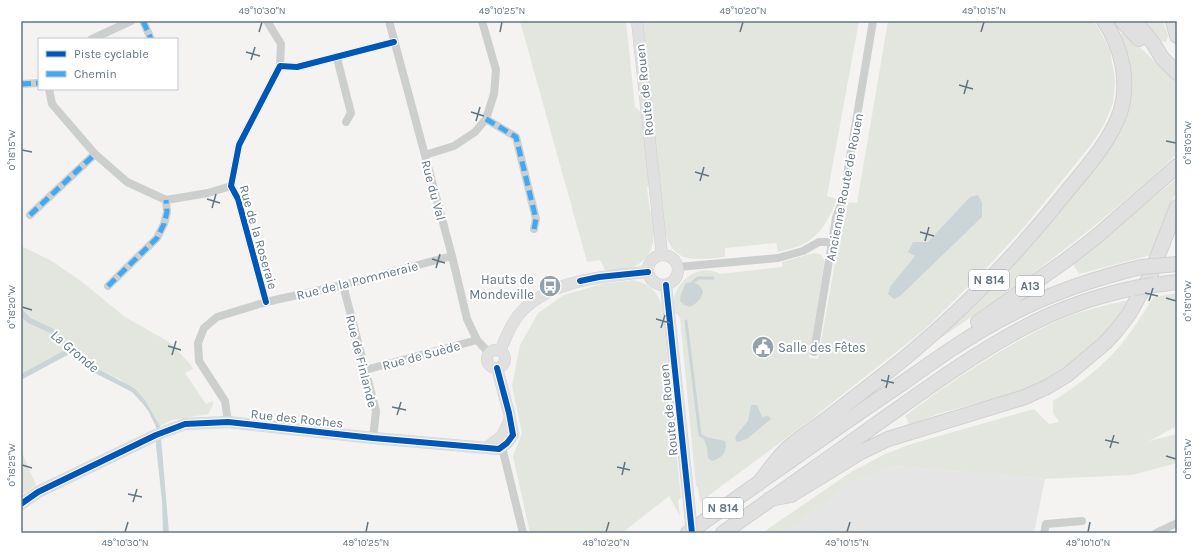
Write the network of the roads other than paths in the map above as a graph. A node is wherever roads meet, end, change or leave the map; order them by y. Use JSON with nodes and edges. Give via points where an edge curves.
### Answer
{"nodes":[{"id":1,"x":131,"y":21,"type":"edge"},
{"id":2,"x":143,"y":21,"type":"edge"},
{"id":3,"x":267,"y":21,"type":"edge"},
{"id":4,"x":389,"y":21,"type":"edge"},
{"id":5,"x":482,"y":21,"type":"edge"},
{"id":6,"x":637,"y":21,"type":"edge"},
{"id":7,"x":873,"y":21,"type":"edge"},
{"id":8,"x":1104,"y":21,"type":"edge"},
{"id":9,"x":1122,"y":21,"type":"edge"},
{"id":10,"x":1135,"y":21,"type":"edge"},
{"id":11,"x":1173,"y":21,"type":"edge"},
{"id":12,"x":1177,"y":36,"type":"edge"},
{"id":13,"x":94,"y":38,"type":"edge"},
{"id":14,"x":152,"y":38,"type":"edge"},
{"id":15,"x":394,"y":42,"type":"junction"},
{"id":16,"x":337,"y":58,"type":"junction"},
{"id":17,"x":1162,"y":58,"type":"junction"},
{"id":18,"x":280,"y":66,"type":"junction"},
{"id":19,"x":1177,"y":73,"type":"edge"},
{"id":20,"x":38,"y":83,"type":"edge"},
{"id":21,"x":21,"y":84,"type":"edge"},
{"id":22,"x":49,"y":90,"type":"edge"},
{"id":23,"x":486,"y":119,"type":"junction"},
{"id":24,"x":346,"y":122,"type":"dead end"},
{"id":25,"x":95,"y":154,"type":"junction"},
{"id":26,"x":425,"y":155,"type":"junction"},
{"id":27,"x":1177,"y":166,"type":"edge"},
{"id":28,"x":231,"y":186,"type":"junction"},
{"id":29,"x":166,"y":200,"type":"junction"},
{"id":30,"x":1177,"y":207,"type":"edge"},
{"id":31,"x":30,"y":215,"type":"dead end"},
{"id":32,"x":534,"y":229,"type":"dead end"},
{"id":33,"x":833,"y":242,"type":"junction"},
{"id":34,"x":662,"y":254,"type":"junction"},
{"id":35,"x":452,"y":256,"type":"junction"},
{"id":36,"x":1171,"y":264,"type":"edge"},
{"id":37,"x":678,"y":267,"type":"junction"},
{"id":38,"x":648,"y":272,"type":"junction"},
{"id":39,"x":1177,"y":282,"type":"edge"},
{"id":40,"x":343,"y":285,"type":"junction"},
{"id":41,"x":666,"y":285,"type":"junction"},
{"id":42,"x":108,"y":286,"type":"dead end"},
{"id":43,"x":266,"y":302,"type":"junction"},
{"id":44,"x":477,"y":340,"type":"junction"},
{"id":45,"x":495,"y":352,"type":"junction"},
{"id":46,"x":814,"y":352,"type":"dead end"},
{"id":47,"x":365,"y":370,"type":"junction"},
{"id":48,"x":878,"y":399,"type":"junction"},
{"id":49,"x":228,"y":422,"type":"junction"},
{"id":50,"x":373,"y":438,"type":"junction"},
{"id":51,"x":501,"y":442,"type":"junction"},
{"id":52,"x":758,"y":484,"type":"junction"},
{"id":53,"x":770,"y":499,"type":"junction"},
{"id":54,"x":21,"y":504,"type":"edge"},
{"id":55,"x":1082,"y":521,"type":"dead end"},
{"id":56,"x":1177,"y":523,"type":"edge"},
{"id":57,"x":523,"y":533,"type":"edge"},
{"id":58,"x":688,"y":533,"type":"edge"},
{"id":59,"x":692,"y":533,"type":"edge"},
{"id":60,"x":723,"y":533,"type":"edge"},
{"id":61,"x":1044,"y":533,"type":"edge"},
{"id":62,"x":1156,"y":533,"type":"edge"}],
"edges":[{"from":1,"to":13,"type":"street"},
{"from":2,"to":14,"type":"street"},
{"from":3,"to":18,"type":"street","via":[[281,44]]},
{"from":4,"to":15,"type":"street","name":"Rue du Val"},
{"from":5,"to":23,"type":"street","via":[[496,70],[494,94]]},
{"from":6,"to":34,"type":"street","name":"Route de Rouen"},
{"from":7,"to":33,"type":"street","name":"Ancienne Route de Rouen","via":[[843,199],[836,218]]},
{"from":8,"to":52,"type":"highway","number":"N 814","via":[[1114,39],[1123,65],[1124,91],[1117,119],[1096,154],[1036,229],[977,292],[906,356],[788,448]]},
{"from":9,"to":17,"type":"highway","via":[[1148,49]]},
{"from":10,"to":17,"type":"highway","via":[[1154,43]]},
{"from":11,"to":12,"type":"highway"},
{"from":15,"to":16,"type":"street"},
{"from":15,"to":26,"type":"street","name":"Rue du Val"},
{"from":16,"to":18,"type":"street","via":[[297,67]]},
{"from":16,"to":24,"type":"street","via":[[351,113]]},
{"from":17,"to":19,"type":"highway"},
{"from":18,"to":28,"type":"street","name":"Rue de la Roseraie","via":[[240,145]]},
{"from":20,"to":21,"type":"street"},
{"from":22,"to":25,"type":"street","via":[[52,104]]},
{"from":23,"to":26,"type":"street","via":[[475,132],[454,146]]},
{"from":23,"to":32,"type":"street","via":[[516,137],[536,219]]},
{"from":25,"to":29,"type":"street","via":[[127,182]]},
{"from":25,"to":31,"type":"street"},
{"from":26,"to":35,"type":"street","name":"Rue du Val"},
{"from":27,"to":48,"type":"highway","number":"A13","via":[[1065,262],[886,386]]},
{"from":28,"to":29,"type":"street","via":[[208,193]]},
{"from":28,"to":43,"type":"street","name":"Rue de la Roseraie","via":[[238,200]]},
{"from":29,"to":42,"type":"street","via":[[167,212],[157,238]]},
{"from":30,"to":53,"type":"highway","via":[[1149,278],[1129,314],[1105,343],[1071,373],[1025,397],[888,439],[861,452],[791,494]]},
{"from":33,"to":37,"type":"street","via":[[820,242],[803,251],[778,258]]},
{"from":33,"to":46,"type":"street","name":"Ancienne Route de Rouen"},
{"from":34,"to":37,"type":"street","via":[[671,256]]},
{"from":34,"to":38,"type":"street","via":[[653,258]]},
{"from":35,"to":40,"type":"street","name":"Rue de la Pommeraie"},
{"from":35,"to":44,"type":"street","name":"Rue du Val","via":[[467,319]]},
{"from":36,"to":48,"type":"highway","number":"N 814","bridge":true,"via":[[1142,267],[1102,277],[1066,289],[1011,314],[965,340]]},
{"from":37,"to":41,"type":"street","via":[[676,279]]},
{"from":38,"to":41,"type":"street","via":[[651,280]]},
{"from":38,"to":45,"type":"street","via":[[580,281],[544,294],[522,310]]},
{"from":39,"to":53,"type":"highway","number":"N 814","bridge":true,"via":[[1154,284],[1096,298],[1025,327],[935,383]]},
{"from":40,"to":43,"type":"street","name":"Rue de la Pommeraie"},
{"from":40,"to":47,"type":"street","name":"Rue de Finlande"},
{"from":41,"to":59,"type":"street","name":"Route de Rouen","bridge":true},
{"from":43,"to":49,"type":"street","name":"Rue de la Pommeraie","via":[[216,317],[204,328],[198,343],[199,361],[225,401]]},
{"from":44,"to":45,"type":"street","name":"Rue du Val"},
{"from":44,"to":47,"type":"street","name":"Rue de Suède"},
{"from":45,"to":51,"type":"street","via":[[504,355],[505,361],[497,368],[513,435],[507,444]]},
{"from":47,"to":50,"type":"street","name":"Rue de Finlande","via":[[376,411]]},
{"from":48,"to":52,"type":"highway","number":"N 814"},
{"from":49,"to":50,"type":"street","name":"Rue des Roches"},
{"from":49,"to":54,"type":"street","name":"Rue des Roches","via":[[185,424],[158,434],[38,492]]},
{"from":50,"to":51,"type":"street","name":"Rue des Roches","via":[[499,449]]},
{"from":51,"to":57,"type":"street"},
{"from":52,"to":58,"type":"highway","number":"N 814"},
{"from":53,"to":60,"type":"highway","number":"N 814"},
{"from":55,"to":61,"type":"street","via":[[1046,524]]},
{"from":56,"to":62,"type":"street"}]}
